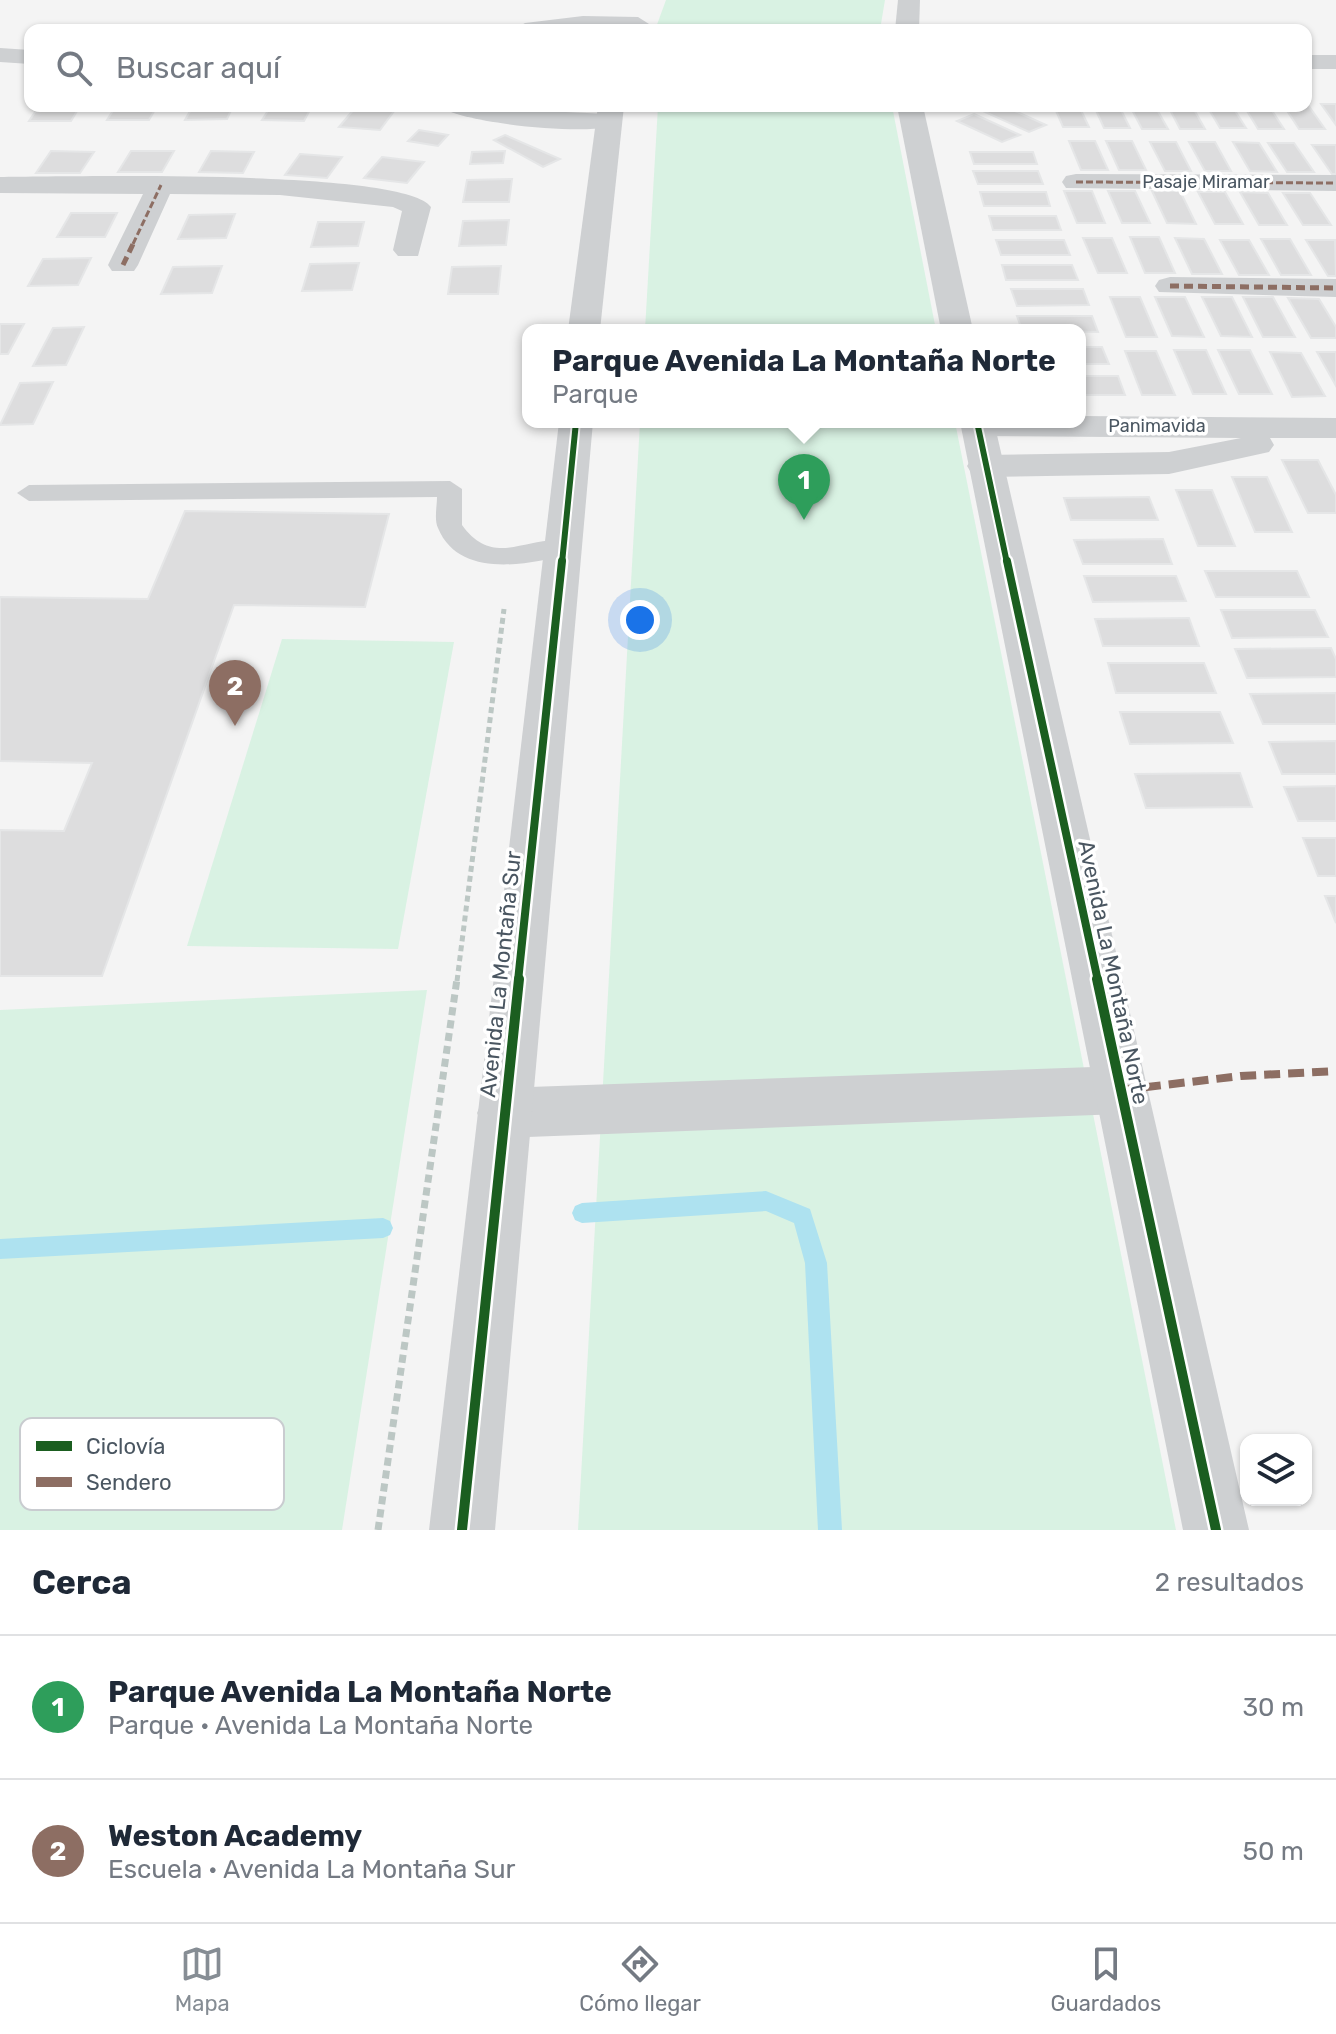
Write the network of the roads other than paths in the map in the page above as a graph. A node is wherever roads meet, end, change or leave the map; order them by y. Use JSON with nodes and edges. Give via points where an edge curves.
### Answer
{"nodes":[{"id":1,"x":649,"y":0,"type":"edge"},
{"id":2,"x":909,"y":0,"type":"edge"},
{"id":3,"x":575,"y":24,"type":"edge"},
{"id":4,"x":596,"y":24,"type":"edge"},
{"id":5,"x":638,"y":24,"type":"edge"},
{"id":6,"x":907,"y":24,"type":"edge"},
{"id":7,"x":0,"y":55,"type":"edge"},
{"id":8,"x":24,"y":57,"type":"edge"},
{"id":9,"x":1312,"y":62,"type":"edge"},
{"id":10,"x":1336,"y":62,"type":"edge"},
{"id":11,"x":1312,"y":86,"type":"edge"},
{"id":12,"x":1336,"y":86,"type":"edge"},
{"id":13,"x":495,"y":112,"type":"edge"},
{"id":14,"x":911,"y":112,"type":"edge"},
{"id":15,"x":609,"y":114,"type":"edge"},
{"id":16,"x":1076,"y":182,"type":"dead end"},
{"id":17,"x":1336,"y":183,"type":"edge"},
{"id":18,"x":0,"y":185,"type":"edge"},
{"id":19,"x":161,"y":185,"type":"junction"},
{"id":20,"x":408,"y":250,"type":"dead end"},
{"id":21,"x":123,"y":265,"type":"dead end"},
{"id":22,"x":1170,"y":286,"type":"dead end"},
{"id":23,"x":1336,"y":288,"type":"edge"},
{"id":24,"x":585,"y":324,"type":"edge"},
{"id":25,"x":956,"y":324,"type":"edge"},
{"id":26,"x":575,"y":428,"type":"edge"},
{"id":27,"x":1336,"y":428,"type":"edge"},
{"id":28,"x":980,"y":438,"type":"edge"},
{"id":29,"x":29,"y":493,"type":"dead end"},
{"id":30,"x":560,"y":548,"type":"junction"},
{"id":31,"x":1121,"y":1090,"type":"junction"},
{"id":32,"x":504,"y":1113,"type":"junction"},
{"id":33,"x":462,"y":1530,"type":"edge"},
{"id":34,"x":1216,"y":1530,"type":"edge"}],
"edges":[{"from":1,"to":5,"type":"street"},
{"from":2,"to":6,"type":"street"},
{"from":3,"to":4,"type":"street"},
{"from":7,"to":8,"type":"street"},
{"from":9,"to":10,"type":"street"},
{"from":11,"to":12,"type":"street"},
{"from":13,"to":15,"type":"street","via":[[530,120]]},
{"from":14,"to":25,"type":"street"},
{"from":15,"to":24,"type":"street"},
{"from":16,"to":17,"type":"street","name":"Pasaje Miramar"},
{"from":18,"to":19,"type":"street"},
{"from":19,"to":20,"type":"street","via":[[280,187],[407,201],[417,207]]},
{"from":19,"to":21,"type":"street"},
{"from":22,"to":23,"type":"street"},
{"from":26,"to":30,"type":"street","name":"Avenida La Montaña Sur"},
{"from":27,"to":28,"type":"street","name":"Panimavida","via":[[1169,463]]},
{"from":28,"to":31,"type":"street","name":"Avenida La Montaña Norte"},
{"from":29,"to":30,"type":"lane","via":[[450,489],[447,517],[453,534],[474,552],[511,557]]},
{"from":30,"to":32,"type":"street","name":"Avenida La Montaña Sur"},
{"from":31,"to":32,"type":"street"},
{"from":31,"to":34,"type":"street","name":"Avenida La Montaña Norte"},
{"from":32,"to":33,"type":"street","name":"Avenida La Montaña Sur"}]}
